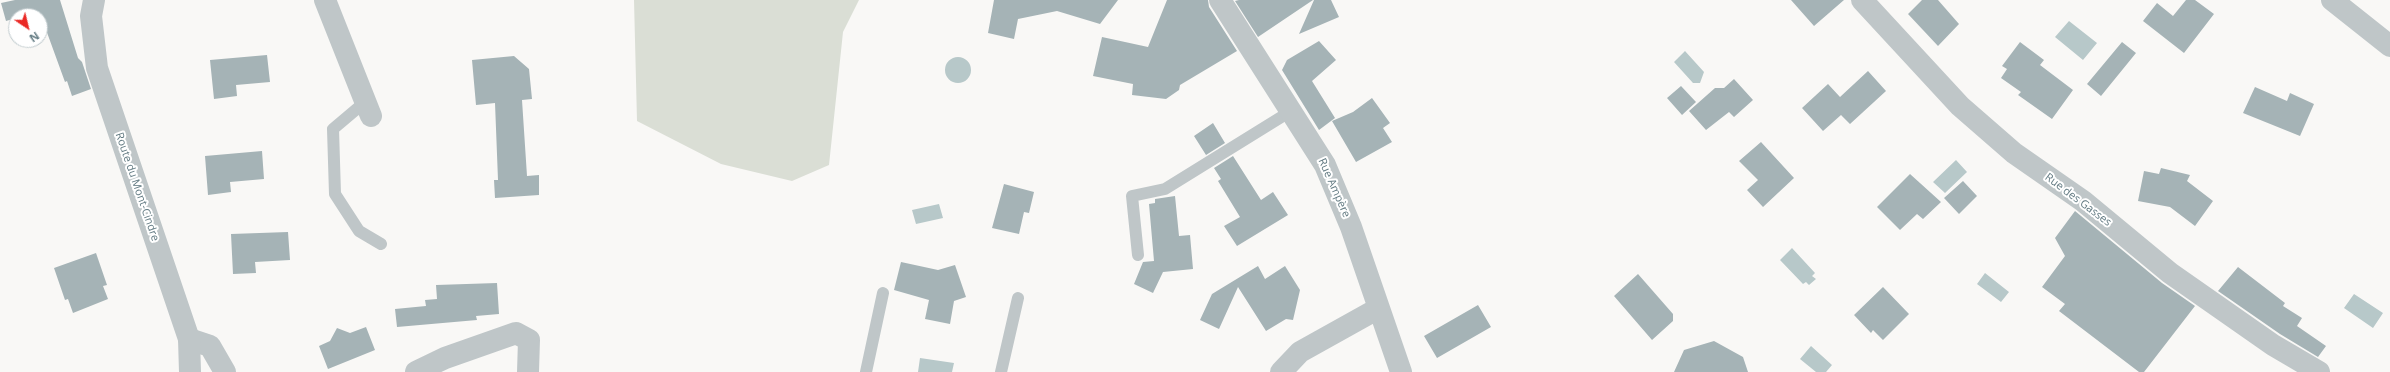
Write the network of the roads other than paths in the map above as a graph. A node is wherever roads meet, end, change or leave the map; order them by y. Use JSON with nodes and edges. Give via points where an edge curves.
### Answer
{"nodes":[{"id":1,"x":94,"y":0,"type":"edge"},
{"id":2,"x":325,"y":0,"type":"edge"},
{"id":3,"x":1220,"y":0,"type":"edge"},
{"id":4,"x":1862,"y":0,"type":"edge"},
{"id":5,"x":2332,"y":0,"type":"edge"},
{"id":6,"x":2390,"y":46,"type":"edge"},
{"id":7,"x":368,"y":109,"type":"joint"},
{"id":8,"x":1291,"y":111,"type":"junction"},
{"id":9,"x":381,"y":244,"type":"dead end"},
{"id":10,"x":1138,"y":255,"type":"dead end"},
{"id":11,"x":883,"y":293,"type":"dead end"},
{"id":12,"x":1018,"y":298,"type":"dead end"},
{"id":13,"x":1379,"y":308,"type":"junction"},
{"id":14,"x":189,"y":339,"type":"junction"},
{"id":15,"x":190,"y":372,"type":"edge"},
{"id":16,"x":225,"y":372,"type":"edge"},
{"id":17,"x":416,"y":372,"type":"edge"},
{"id":18,"x":528,"y":372,"type":"edge"},
{"id":19,"x":866,"y":372,"type":"edge"},
{"id":20,"x":1000,"y":372,"type":"edge"},
{"id":21,"x":1281,"y":372,"type":"edge"},
{"id":22,"x":1401,"y":372,"type":"edge"},
{"id":23,"x":2319,"y":372,"type":"edge"}],
"edges":[{"from":1,"to":14,"type":"street","name":"Route du Mont-Cindre","via":[[91,16],[97,68]]},
{"from":2,"to":7,"type":"street"},
{"from":3,"to":8,"type":"street","name":"Rue Ampère"},
{"from":4,"to":23,"type":"street","name":"Rue des Gasses","via":[[1960,106],[2014,153],[2083,201],[2170,273],[2273,345]]},
{"from":5,"to":6,"type":"street"},
{"from":7,"to":9,"type":"lane","via":[[333,129],[335,194],[359,231]]},
{"from":8,"to":10,"type":"lane","via":[[1165,189],[1132,196]]},
{"from":8,"to":13,"type":"street","name":"Rue Ampère","via":[[1325,165],[1351,227]]},
{"from":11,"to":19,"type":"lane"},
{"from":12,"to":20,"type":"lane"},
{"from":13,"to":21,"type":"street","via":[[1300,352]]},
{"from":13,"to":22,"type":"street","name":"Rue Ampère"},
{"from":14,"to":15,"type":"street","name":"Route du Mont-Cindre"},
{"from":14,"to":16,"type":"street","via":[[210,346]]},
{"from":17,"to":18,"type":"street","via":[[445,358],[516,333],[529,340]]}]}
